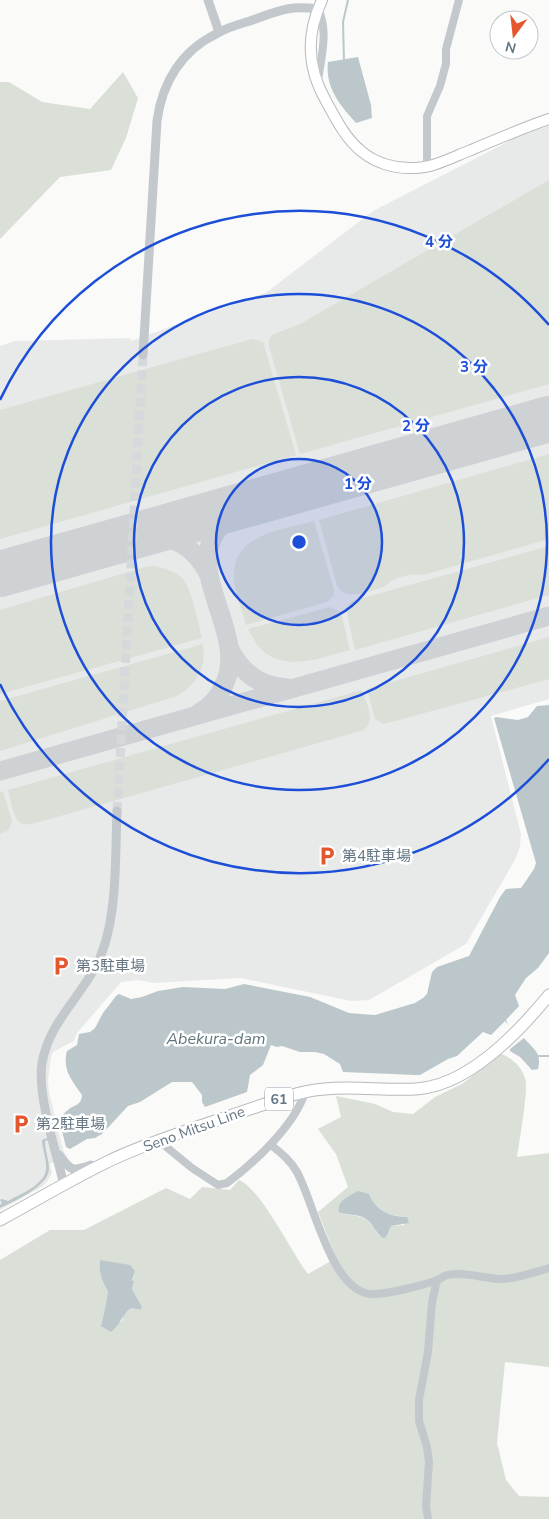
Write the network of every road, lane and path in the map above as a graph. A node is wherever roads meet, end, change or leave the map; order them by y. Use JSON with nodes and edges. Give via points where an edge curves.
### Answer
{"nodes":[{"id":1,"x":208,"y":0,"type":"edge"},
{"id":2,"x":459,"y":0,"type":"edge"},
{"id":3,"x":307,"y":4,"type":"edge"},
{"id":4,"x":320,"y":5,"type":"edge"},
{"id":5,"x":219,"y":32,"type":"junction"},
{"id":6,"x":549,"y":119,"type":"edge"},
{"id":7,"x":427,"y":167,"type":"junction"},
{"id":8,"x":143,"y":355,"type":"tunnel mouth"},
{"id":9,"x":117,"y":812,"type":"tunnel mouth"},
{"id":10,"x":549,"y":995,"type":"edge"},
{"id":11,"x":305,"y":1092,"type":"junction"},
{"id":12,"x":159,"y":1141,"type":"junction"},
{"id":13,"x":271,"y":1145,"type":"junction"},
{"id":14,"x":57,"y":1154,"type":"junction"},
{"id":15,"x":106,"y":1162,"type":"junction"},
{"id":16,"x":64,"y":1185,"type":"junction"},
{"id":17,"x":0,"y":1220,"type":"edge"},
{"id":18,"x":549,"y":1268,"type":"edge"},
{"id":19,"x":437,"y":1280,"type":"junction"},
{"id":20,"x":428,"y":1519,"type":"edge"}],
"edges":[{"from":1,"to":5,"type":"street"},
{"from":2,"to":7,"type":"street","via":[[440,86],[427,116]]},
{"from":3,"to":4,"type":"street"},
{"from":3,"to":5,"type":"street","via":[[286,8]]},
{"from":4,"to":7,"type":"main road","via":[[312,30],[311,64],[318,85],[346,134],[361,152],[385,165]]},
{"from":5,"to":8,"type":"street","via":[[203,41],[181,61],[168,80],[159,108]]},
{"from":6,"to":7,"type":"main road"},
{"from":9,"to":14,"type":"street","via":[[112,915],[104,947],[91,975],[54,1029],[42,1062],[42,1085]]},
{"from":10,"to":11,"type":"main road","name":"Seno Mitsu Line","number":"61","via":[[481,1063],[440,1085],[417,1089],[350,1087]]},
{"from":11,"to":12,"type":"main road","name":"Seno Mitsu Line","number":"61"},
{"from":11,"to":13,"type":"street","via":[[302,1102]]},
{"from":12,"to":13,"type":"street","via":[[218,1185],[237,1175]]},
{"from":12,"to":15,"type":"main road","name":"Seno Mitsu Line","number":"61"},
{"from":13,"to":19,"type":"street","via":[[289,1160],[297,1172],[326,1246],[339,1271],[358,1290],[372,1295]]},
{"from":14,"to":15,"type":"street","via":[[71,1169]]},
{"from":14,"to":16,"type":"street"},
{"from":15,"to":16,"type":"main road","name":"Seno Mitsu Line","number":"61"},
{"from":16,"to":17,"type":"main road","name":"Seno Mitsu Line","number":"61"},
{"from":18,"to":19,"type":"street","via":[[510,1279],[448,1275]]},
{"from":19,"to":20,"type":"street","via":[[418,1400],[419,1421],[429,1462]]}]}
